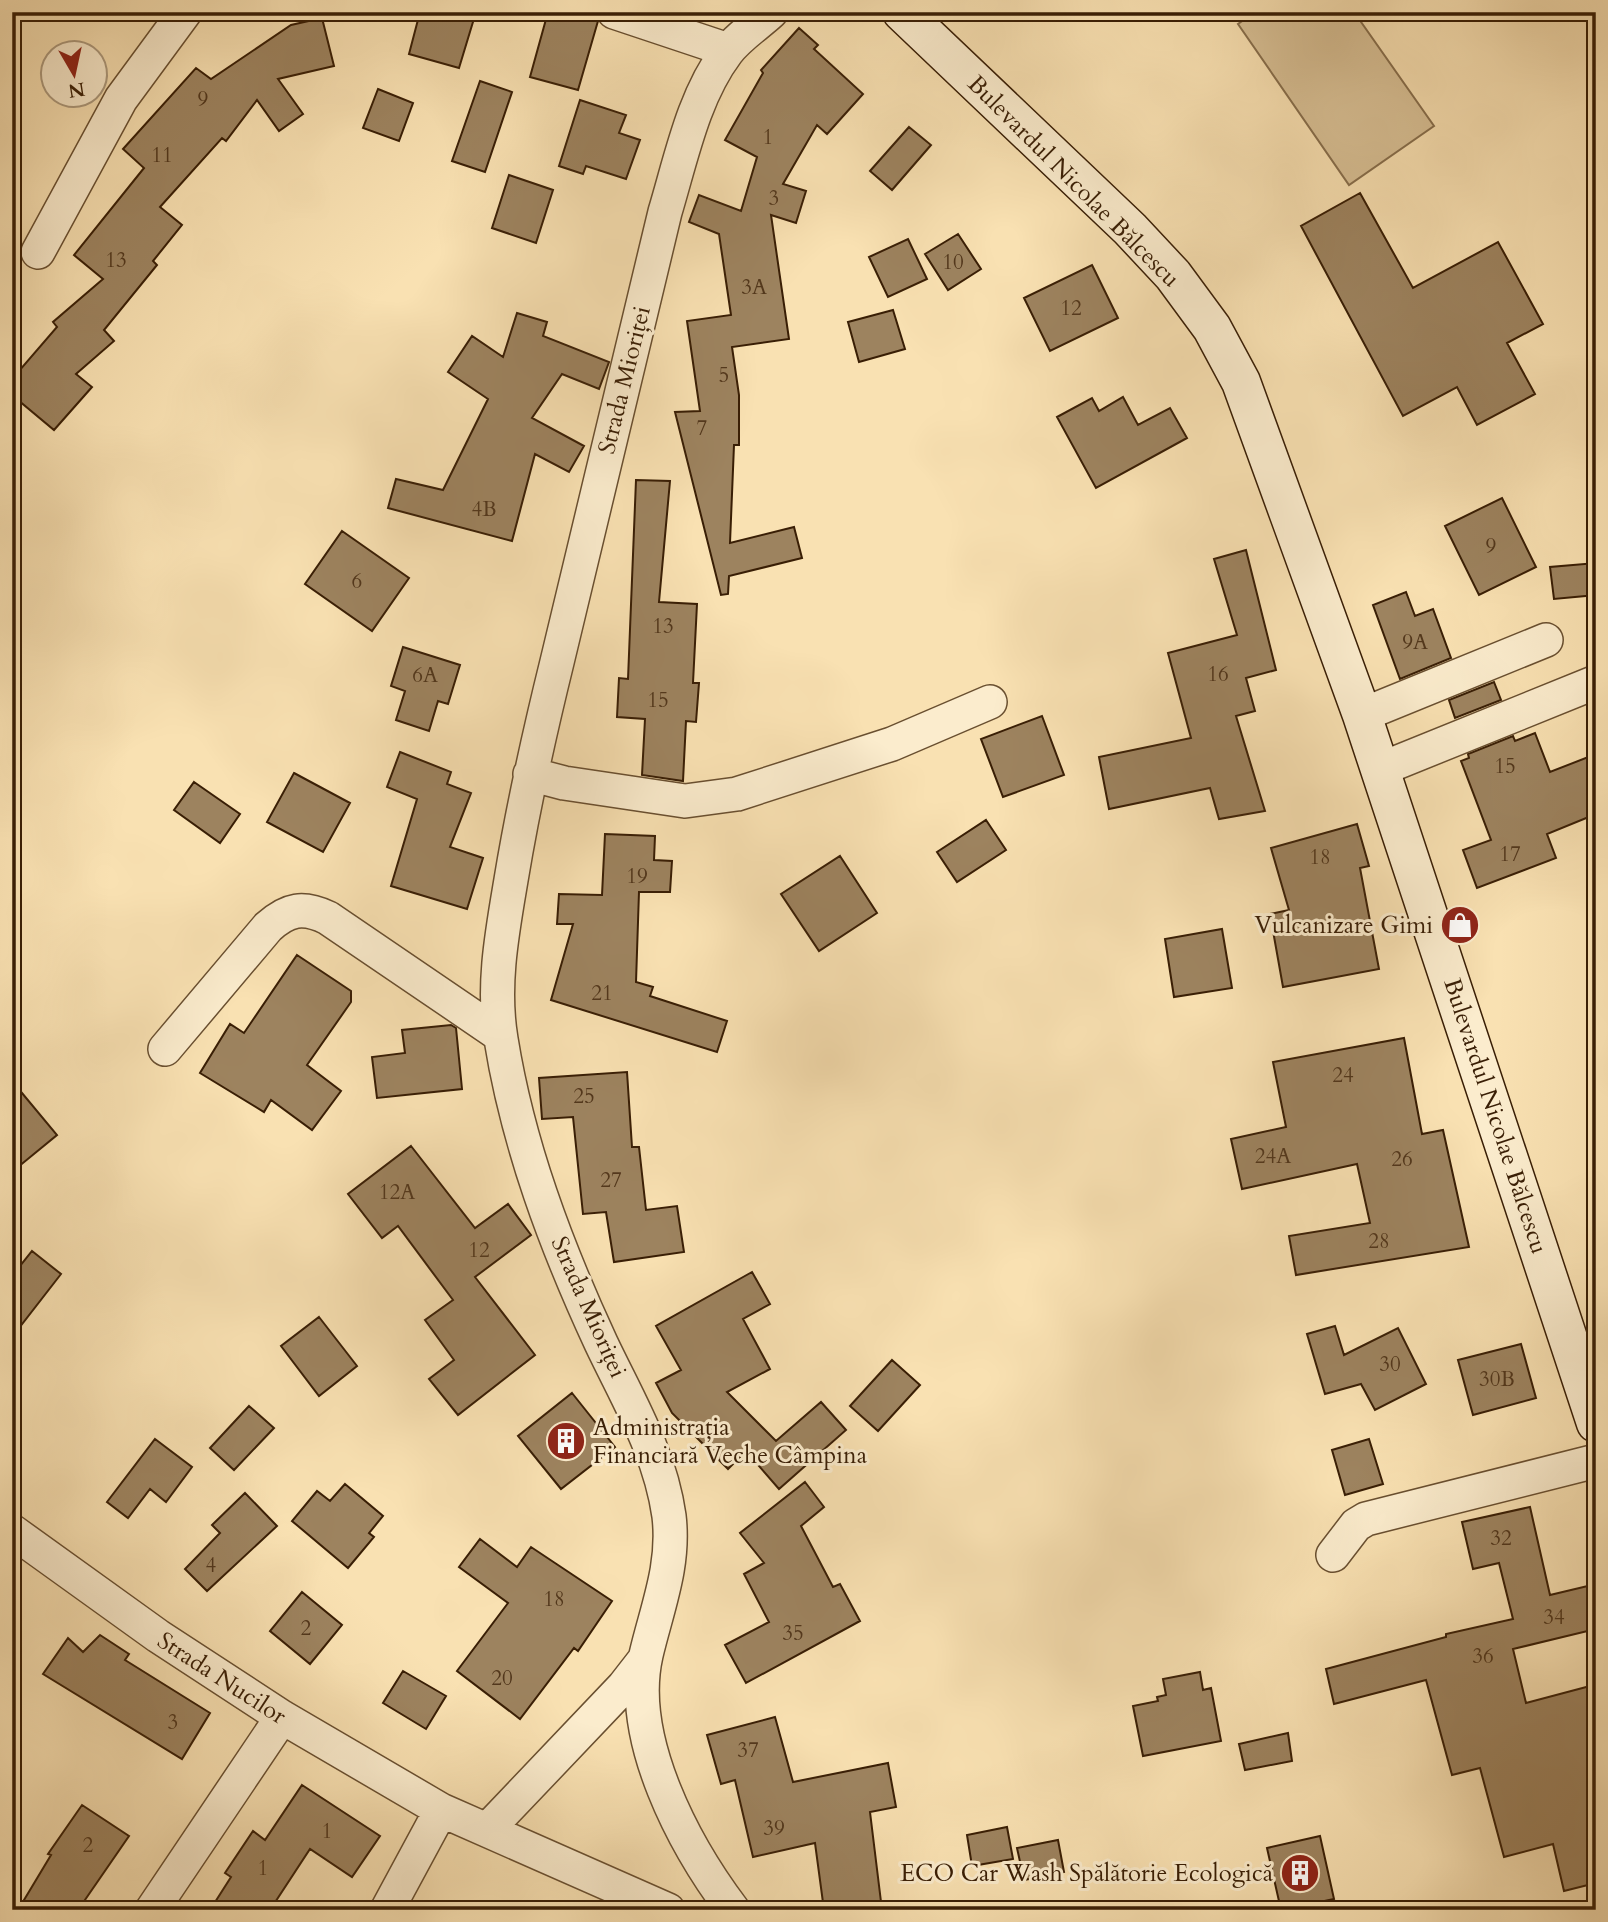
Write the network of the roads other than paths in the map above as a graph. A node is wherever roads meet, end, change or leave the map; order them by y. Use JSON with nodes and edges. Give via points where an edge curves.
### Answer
{"nodes":[{"id":1,"x":185,"y":12,"type":"edge"},
{"id":2,"x":614,"y":12,"type":"edge"},
{"id":3,"x":771,"y":12,"type":"edge"},
{"id":4,"x":902,"y":12,"type":"edge"},
{"id":5,"x":728,"y":50,"type":"junction"},
{"id":6,"x":38,"y":252,"type":"dead end"},
{"id":7,"x":1546,"y":640,"type":"dead end"},
{"id":8,"x":1596,"y":682,"type":"edge"},
{"id":9,"x":990,"y":702,"type":"dead end"},
{"id":10,"x":1363,"y":715,"type":"junction"},
{"id":11,"x":1381,"y":769,"type":"junction"},
{"id":12,"x":530,"y":774,"type":"junction"},
{"id":13,"x":500,"y":1035,"type":"junction"},
{"id":14,"x":165,"y":1049,"type":"dead end"},
{"id":15,"x":1596,"y":1423,"type":"edge"},
{"id":16,"x":1596,"y":1461,"type":"edge"},
{"id":17,"x":12,"y":1531,"type":"edge"},
{"id":18,"x":1334,"y":1555,"type":"dead end"},
{"id":19,"x":645,"y":1659,"type":"junction"},
{"id":20,"x":282,"y":1717,"type":"junction"},
{"id":21,"x":441,"y":1810,"type":"junction"},
{"id":22,"x":487,"y":1830,"type":"junction"},
{"id":23,"x":152,"y":1910,"type":"edge"},
{"id":24,"x":387,"y":1910,"type":"edge"},
{"id":25,"x":667,"y":1910,"type":"edge"},
{"id":26,"x":733,"y":1910,"type":"edge"}],
"edges":[{"from":1,"to":6,"type":"street","via":[[121,99]]},
{"from":2,"to":5,"type":"street"},
{"from":3,"to":5,"type":"street","name":"Strada Mioriței"},
{"from":4,"to":10,"type":"street","name":"Bulevardul Nicolae Bălcescu","via":[[1130,229],[1173,275],[1212,328],[1241,382],[1264,440]]},
{"from":5,"to":12,"type":"street","name":"Strada Mioriței","via":[[691,127],[665,212]]},
{"from":7,"to":10,"type":"street"},
{"from":8,"to":11,"type":"street"},
{"from":9,"to":12,"type":"street","via":[[892,744],[737,794],[685,801]]},
{"from":10,"to":11,"type":"street","name":"Bulevardul Nicolae Bălcescu"},
{"from":11,"to":15,"type":"street","name":"Bulevardul Nicolae Bălcescu"},
{"from":12,"to":13,"type":"street","name":"Strada Mioriței","via":[[501,940],[496,984]]},
{"from":13,"to":14,"type":"street","via":[[328,918],[310,909],[296,909],[268,927]]},
{"from":13,"to":19,"type":"street","name":"Strada Mioriței","via":[[537,1188],[659,1467],[669,1517],[670,1556]]},
{"from":16,"to":18,"type":"street","via":[[1366,1519]]},
{"from":17,"to":20,"type":"street","name":"Strada Nucilor","via":[[158,1636]]},
{"from":19,"to":22,"type":"street","name":"Strada Mioriței"},
{"from":19,"to":26,"type":"street","name":"Strada Mioriței","via":[[647,1729],[656,1770],[674,1813]]},
{"from":20,"to":21,"type":"street","name":"Strada Nucilor"},
{"from":20,"to":23,"type":"street"},
{"from":21,"to":22,"type":"street"},
{"from":21,"to":24,"type":"street"},
{"from":22,"to":25,"type":"street"}]}
